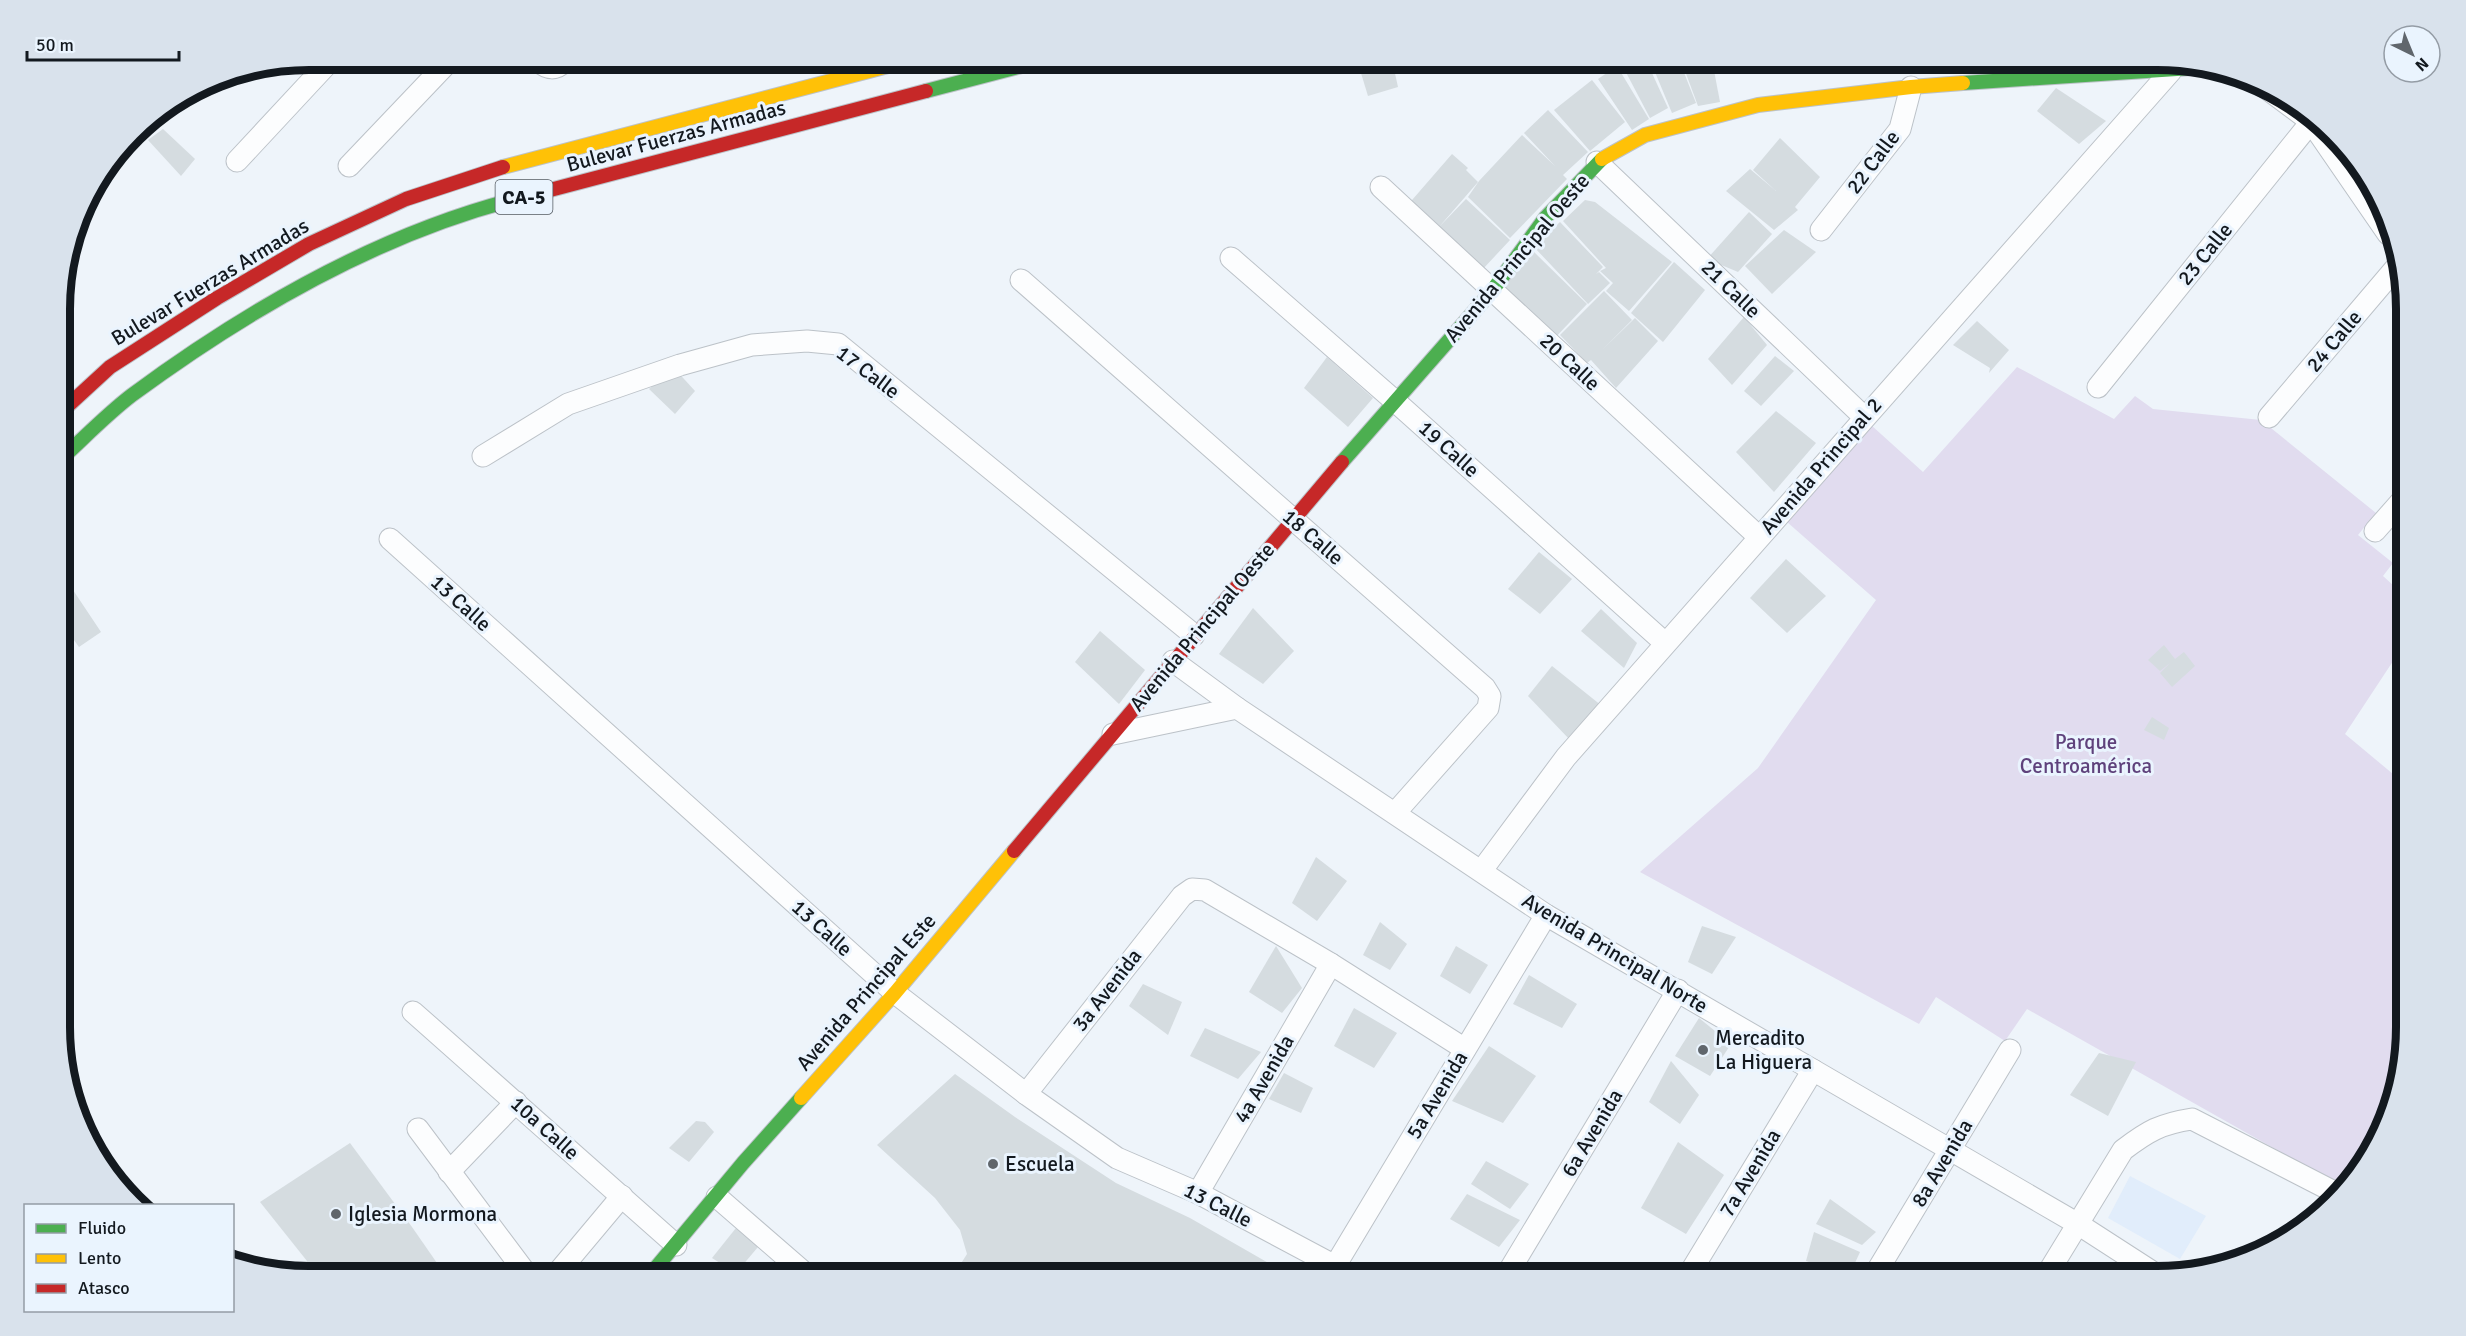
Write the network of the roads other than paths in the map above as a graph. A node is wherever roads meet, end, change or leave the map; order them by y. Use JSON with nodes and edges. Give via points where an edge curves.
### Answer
{"nodes":[{"id":1,"x":322,"y":70,"type":"edge"},
{"id":2,"x":440,"y":70,"type":"edge"},
{"id":3,"x":873,"y":70,"type":"edge"},
{"id":4,"x":1007,"y":70,"type":"edge"},
{"id":5,"x":2162,"y":70,"type":"edge"},
{"id":6,"x":2179,"y":72,"type":"edge"},
{"id":7,"x":1911,"y":87,"type":"junction"},
{"id":8,"x":2308,"y":125,"type":"edge"},
{"id":9,"x":2322,"y":138,"type":"edge"},
{"id":10,"x":237,"y":161,"type":"dead end"},
{"id":11,"x":1597,"y":162,"type":"junction"},
{"id":12,"x":349,"y":166,"type":"dead end"},
{"id":13,"x":1381,"y":187,"type":"dead end"},
{"id":14,"x":2377,"y":218,"type":"edge"},
{"id":15,"x":1821,"y":230,"type":"dead end"},
{"id":16,"x":1231,"y":258,"type":"dead end"},
{"id":17,"x":2392,"y":272,"type":"edge"},
{"id":18,"x":1021,"y":280,"type":"dead end"},
{"id":19,"x":1492,"y":291,"type":"junction"},
{"id":20,"x":2098,"y":387,"type":"dead end"},
{"id":21,"x":1396,"y":402,"type":"junction"},
{"id":22,"x":70,"y":404,"type":"edge"},
{"id":23,"x":1864,"y":417,"type":"junction"},
{"id":24,"x":2269,"y":417,"type":"dead end"},
{"id":25,"x":70,"y":451,"type":"edge"},
{"id":26,"x":483,"y":456,"type":"dead end"},
{"id":27,"x":2396,"y":506,"type":"edge"},
{"id":28,"x":1292,"y":519,"type":"junction"},
{"id":29,"x":2375,"y":531,"type":"dead end"},
{"id":30,"x":1759,"y":537,"type":"junction"},
{"id":31,"x":390,"y":539,"type":"dead end"},
{"id":32,"x":1194,"y":635,"type":"junction"},
{"id":33,"x":1665,"y":643,"type":"junction"},
{"id":34,"x":1173,"y":661,"type":"junction"},
{"id":35,"x":1237,"y":708,"type":"junction"},
{"id":36,"x":1113,"y":734,"type":"junction"},
{"id":37,"x":1395,"y":813,"type":"junction"},
{"id":38,"x":1482,"y":870,"type":"junction"},
{"id":39,"x":1546,"y":915,"type":"junction"},
{"id":40,"x":1331,"y":964,"type":"junction"},
{"id":41,"x":1678,"y":990,"type":"junction"},
{"id":42,"x":895,"y":993,"type":"junction"},
{"id":43,"x":413,"y":1012,"type":"dead end"},
{"id":44,"x":1465,"y":1049,"type":"junction"},
{"id":45,"x":2010,"y":1050,"type":"dead end"},
{"id":46,"x":1813,"y":1070,"type":"junction"},
{"id":47,"x":1026,"y":1094,"type":"junction"},
{"id":48,"x":516,"y":1101,"type":"junction"},
{"id":49,"x":418,"y":1129,"type":"dead end"},
{"id":50,"x":1950,"y":1149,"type":"junction"},
{"id":51,"x":449,"y":1172,"type":"junction"},
{"id":52,"x":2330,"y":1190,"type":"edge"},
{"id":53,"x":1198,"y":1193,"type":"junction"},
{"id":54,"x":622,"y":1196,"type":"junction"},
{"id":55,"x":717,"y":1197,"type":"junction"},
{"id":56,"x":2078,"y":1224,"type":"junction"},
{"id":57,"x":676,"y":1245,"type":"junction"},
{"id":58,"x":520,"y":1266,"type":"edge"},
{"id":59,"x":563,"y":1266,"type":"edge"},
{"id":60,"x":658,"y":1266,"type":"edge"},
{"id":61,"x":796,"y":1266,"type":"edge"},
{"id":62,"x":1323,"y":1266,"type":"edge"},
{"id":63,"x":1335,"y":1266,"type":"edge"},
{"id":64,"x":1512,"y":1266,"type":"edge"},
{"id":65,"x":1694,"y":1266,"type":"edge"},
{"id":66,"x":1880,"y":1266,"type":"edge"},
{"id":67,"x":2052,"y":1266,"type":"edge"},
{"id":68,"x":2143,"y":1266,"type":"edge"}],
"edges":[{"from":1,"to":10,"type":"street"},
{"from":2,"to":12,"type":"street"},
{"from":3,"to":22,"type":"main road","name":"Bulevar Fuerzas Armadas","number":"CA-5","via":[[493,170],[406,199],[309,244],[217,298],[110,367]]},
{"from":4,"to":25,"type":"main road","name":"Bulevar Fuerzas Armadas","number":"CA-5","via":[[501,203],[409,234],[323,274],[233,327],[131,396]]},
{"from":5,"to":7,"type":"main road","name":"Avenida Principal Oeste"},
{"from":6,"to":23,"type":"street","name":"Avenida Principal 2"},
{"from":7,"to":11,"type":"main road","name":"Avenida Principal Oeste","via":[[1758,105],[1645,135]]},
{"from":7,"to":15,"type":"street","name":"22 Calle","via":[[1900,129]]},
{"from":8,"to":20,"type":"street","name":"23 Calle"},
{"from":9,"to":14,"type":"street"},
{"from":11,"to":19,"type":"main road","name":"Avenida Principal Oeste","via":[[1546,217]]},
{"from":11,"to":23,"type":"street","name":"21 Calle"},
{"from":13,"to":19,"type":"street","name":"20 Calle"},
{"from":16,"to":21,"type":"street","name":"19 Calle"},
{"from":17,"to":24,"type":"street","name":"24 Calle"},
{"from":18,"to":28,"type":"street","name":"18 Calle"},
{"from":19,"to":21,"type":"main road","name":"Avenida Principal Oeste"},
{"from":19,"to":30,"type":"street","name":"20 Calle"},
{"from":21,"to":28,"type":"main road","name":"Avenida Principal Oeste"},
{"from":21,"to":33,"type":"street","name":"19 Calle"},
{"from":23,"to":30,"type":"street","name":"Avenida Principal 2"},
{"from":26,"to":32,"type":"street","name":"17 Calle","via":[[568,405],[680,365],[752,345],[807,341],[838,344]]},
{"from":27,"to":29,"type":"street"},
{"from":28,"to":32,"type":"main road","name":"Avenida Principal Oeste"},
{"from":28,"to":37,"type":"street","name":"18 Calle","via":[[1490,696],[1488,708]]},
{"from":30,"to":33,"type":"street","name":"Avenida Principal 2"},
{"from":31,"to":42,"type":"street","name":"13 Calle"},
{"from":32,"to":34,"type":"main road","name":"Avenida Principal Oeste"},
{"from":33,"to":38,"type":"street","name":"Avenida Principal 2","via":[[1566,757]]},
{"from":34,"to":35,"type":"street","name":"Avenida Principal Norte"},
{"from":34,"to":36,"type":"main road","name":"Avenida Principal Oeste"},
{"from":35,"to":36,"type":"street"},
{"from":35,"to":37,"type":"street","name":"Avenida Principal Norte"},
{"from":36,"to":42,"type":"main road","name":"Avenida Principal Este"},
{"from":37,"to":38,"type":"street","name":"Avenida Principal Norte"},
{"from":38,"to":39,"type":"street","name":"Avenida Principal Norte"},
{"from":39,"to":41,"type":"street","name":"Avenida Principal Norte"},
{"from":39,"to":44,"type":"street","name":"5a Avenida"},
{"from":40,"to":44,"type":"street"},
{"from":40,"to":47,"type":"street","name":"3a Avenida","via":[[1205,890],[1192,889],[1182,896]]},
{"from":40,"to":53,"type":"street","name":"4a Avenida"},
{"from":41,"to":46,"type":"street","name":"Avenida Principal Norte"},
{"from":41,"to":64,"type":"street","name":"6a Avenida"},
{"from":42,"to":47,"type":"street","name":"13 Calle"},
{"from":42,"to":55,"type":"main road","name":"Avenida Principal Este"},
{"from":43,"to":48,"type":"street","name":"10a Calle"},
{"from":44,"to":63,"type":"street","name":"5a Avenida"},
{"from":45,"to":50,"type":"street","name":"8a Avenida"},
{"from":46,"to":50,"type":"street","name":"Avenida Principal Norte"},
{"from":46,"to":65,"type":"street","name":"7a Avenida"},
{"from":47,"to":53,"type":"street","name":"13 Calle","via":[[1117,1158]]},
{"from":48,"to":51,"type":"street"},
{"from":48,"to":54,"type":"street","name":"10a Calle"},
{"from":49,"to":51,"type":"street"},
{"from":50,"to":56,"type":"street","name":"Avenida Principal Norte"},
{"from":50,"to":66,"type":"street","name":"8a Avenida"},
{"from":51,"to":58,"type":"street"},
{"from":52,"to":56,"type":"street","via":[[2192,1119],[2165,1123],[2123,1150]]},
{"from":53,"to":62,"type":"street","name":"13 Calle"},
{"from":54,"to":57,"type":"street","name":"10a Calle"},
{"from":54,"to":59,"type":"street"},
{"from":55,"to":57,"type":"main road","name":"Avenida Principal Este"},
{"from":55,"to":61,"type":"street"},
{"from":56,"to":67,"type":"street"},
{"from":56,"to":68,"type":"street","name":"Avenida Principal Norte"},
{"from":57,"to":60,"type":"main road","name":"Avenida Principal Este"}]}
